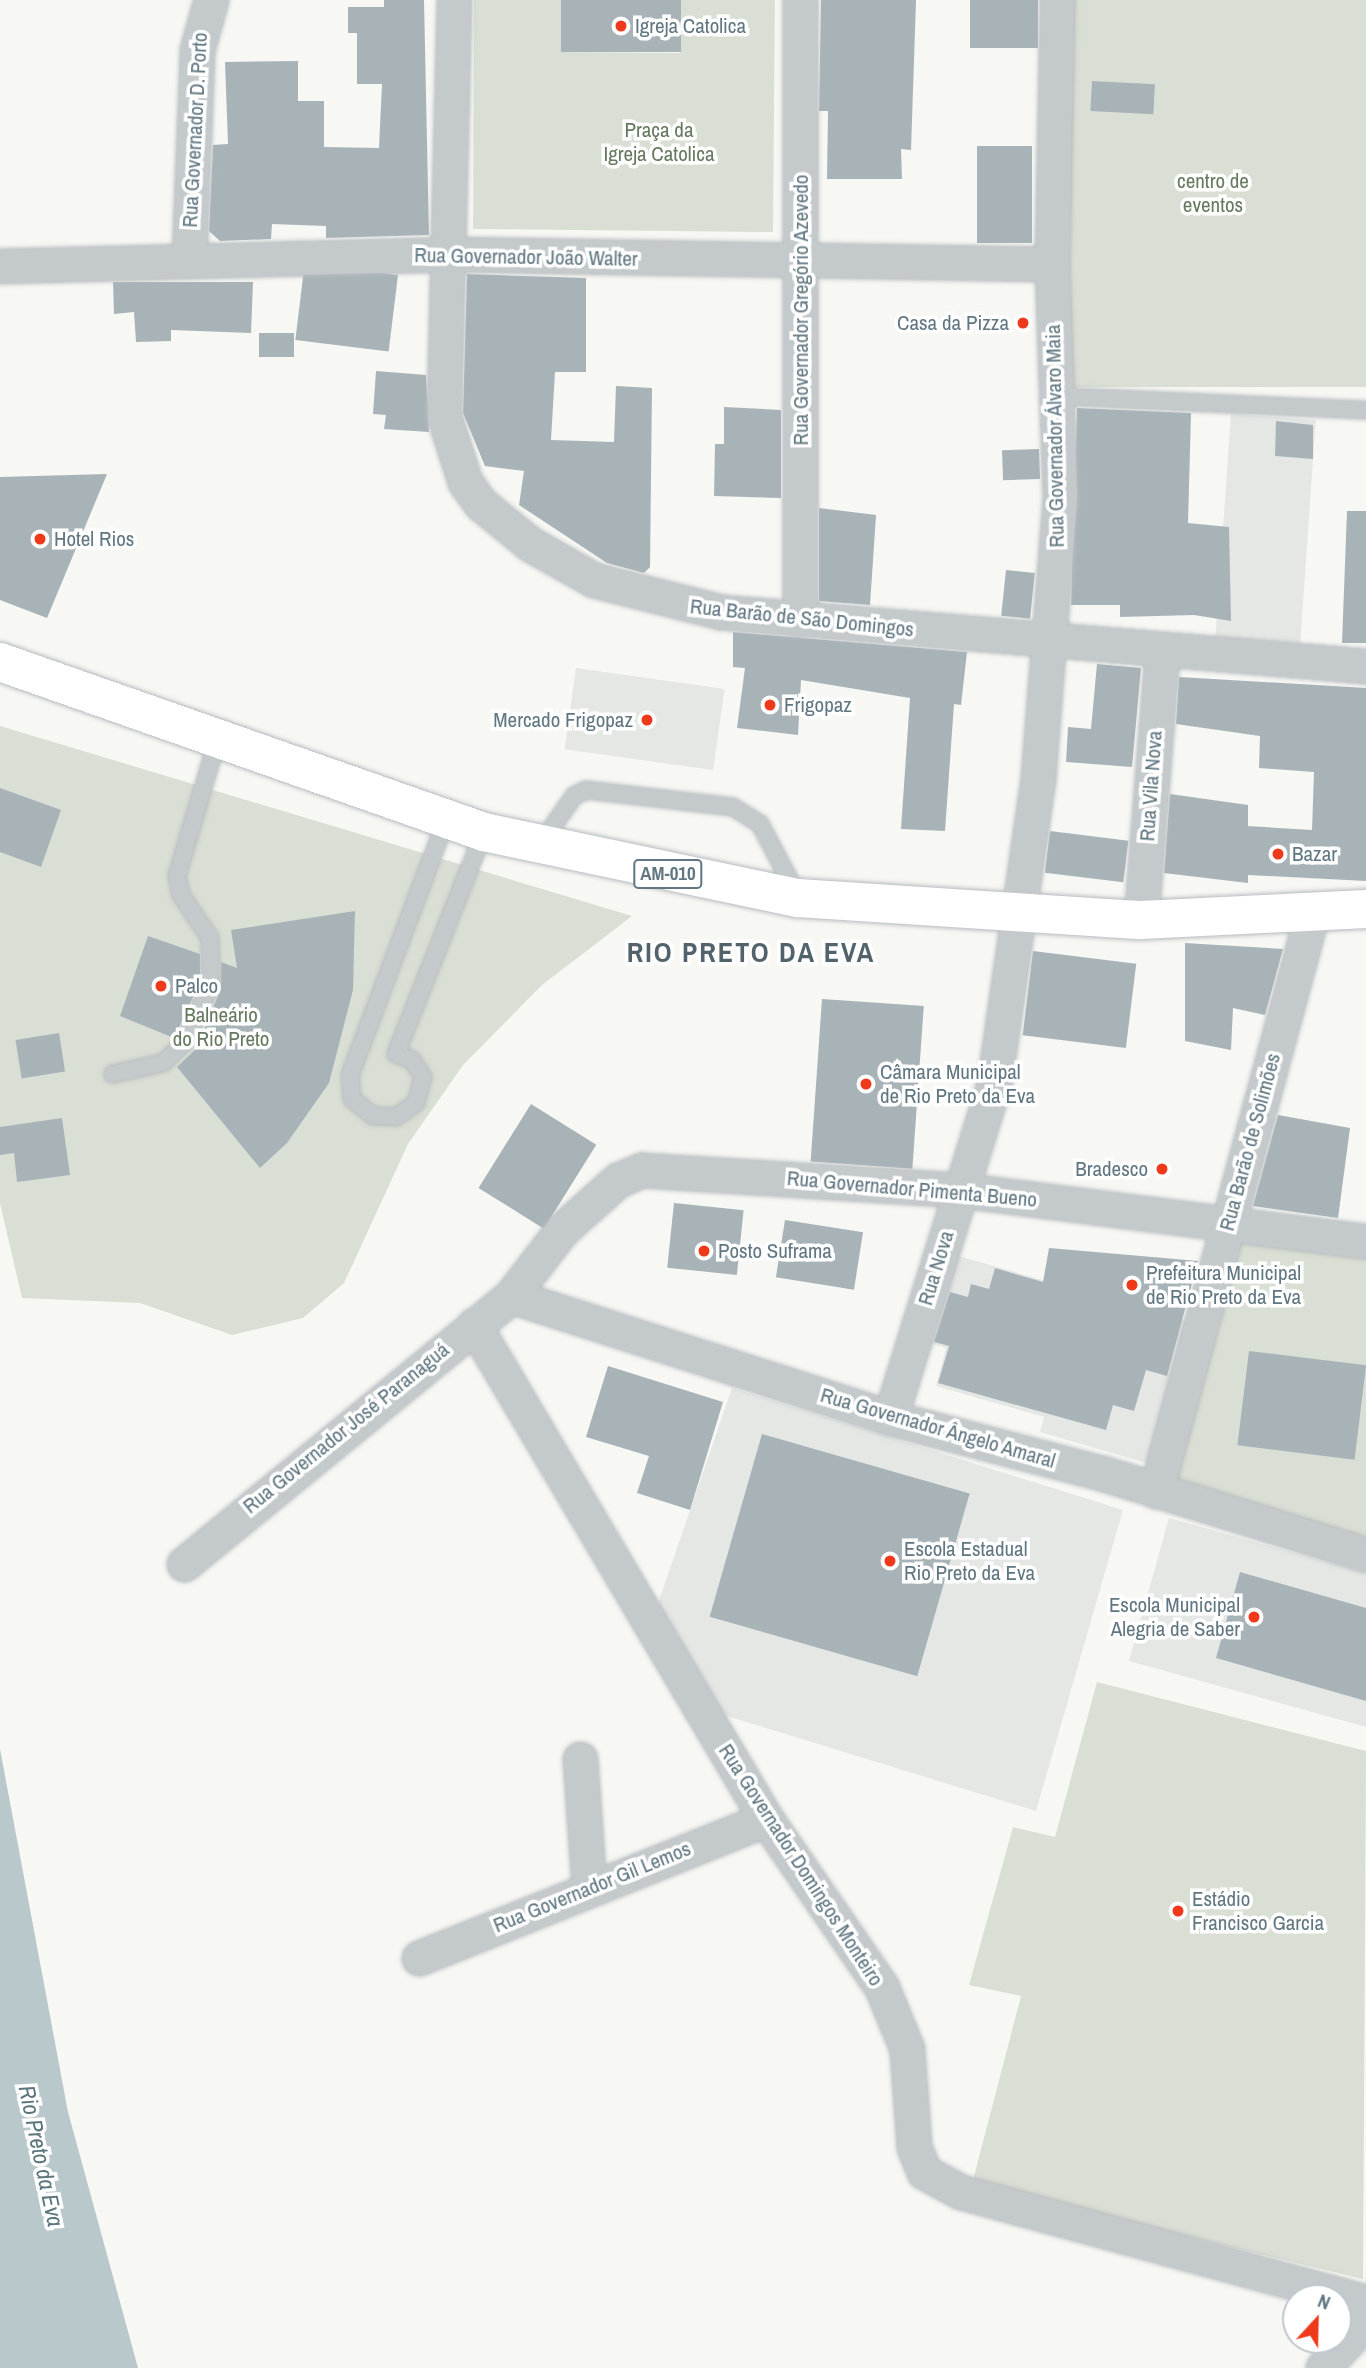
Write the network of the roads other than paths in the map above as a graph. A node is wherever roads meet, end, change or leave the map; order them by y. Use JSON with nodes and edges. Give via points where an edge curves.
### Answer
{"nodes":[{"id":1,"x":211,"y":0,"type":"edge"},
{"id":2,"x":454,"y":0,"type":"edge"},
{"id":3,"x":800,"y":0,"type":"edge"},
{"id":4,"x":1057,"y":0,"type":"edge"},
{"id":5,"x":444,"y":254,"type":"junction"},
{"id":6,"x":189,"y":261,"type":"junction"},
{"id":7,"x":802,"y":263,"type":"junction"},
{"id":8,"x":1052,"y":264,"type":"junction"},
{"id":9,"x":0,"y":266,"type":"edge"},
{"id":10,"x":1055,"y":397,"type":"junction"},
{"id":11,"x":1366,"y":410,"type":"edge"},
{"id":12,"x":800,"y":620,"type":"junction"},
{"id":13,"x":1052,"y":638,"type":"junction"},
{"id":14,"x":1162,"y":652,"type":"junction"},
{"id":15,"x":0,"y":662,"type":"edge"},
{"id":16,"x":1366,"y":666,"type":"edge"},
{"id":17,"x":217,"y":741,"type":"junction"},
{"id":18,"x":446,"y":820,"type":"junction"},
{"id":19,"x":484,"y":832,"type":"junction"},
{"id":20,"x":539,"y":845,"type":"junction"},
{"id":21,"x":798,"y":898,"type":"junction"},
{"id":22,"x":1366,"y":909,"type":"edge"},
{"id":23,"x":1017,"y":912,"type":"junction"},
{"id":24,"x":1312,"y":914,"type":"junction"},
{"id":25,"x":1141,"y":920,"type":"junction"},
{"id":26,"x":113,"y":1074,"type":"dead end"},
{"id":27,"x":960,"y":1190,"type":"junction"},
{"id":28,"x":1228,"y":1223,"type":"junction"},
{"id":29,"x":1366,"y":1241,"type":"edge"},
{"id":30,"x":511,"y":1296,"type":"junction"},
{"id":31,"x":474,"y":1325,"type":"junction"},
{"id":32,"x":890,"y":1418,"type":"junction"},
{"id":33,"x":1156,"y":1491,"type":"junction"},
{"id":34,"x":1366,"y":1555,"type":"edge"},
{"id":35,"x":184,"y":1564,"type":"dead end"},
{"id":36,"x":580,"y":1759,"type":"dead end"},
{"id":37,"x":766,"y":1819,"type":"junction"},
{"id":38,"x":589,"y":1888,"type":"junction"},
{"id":39,"x":419,"y":1958,"type":"dead end"},
{"id":40,"x":1366,"y":2302,"type":"edge"},
{"id":41,"x":1366,"y":2321,"type":"edge"},
{"id":42,"x":1323,"y":2368,"type":"edge"}],
"edges":[{"from":1,"to":6,"type":"street","name":"Rua Governador D. Porto","via":[[197,50]]},
{"from":2,"to":5,"type":"street","name":"Rua Barão de São Domingos"},
{"from":3,"to":7,"type":"street","name":"Rua Governador Gregório Azevedo"},
{"from":4,"to":8,"type":"street","name":"Rua Governador Álvaro Maia"},
{"from":5,"to":6,"type":"street","name":"Rua Governador João Walter"},
{"from":5,"to":7,"type":"street","name":"Rua Governador João Walter"},
{"from":5,"to":12,"type":"street","name":"Rua Barão de São Domingos","via":[[444,416],[454,457],[481,504],[530,544],[594,580],[679,604]]},
{"from":6,"to":9,"type":"street","name":"Rua Governador João Walter"},
{"from":7,"to":8,"type":"street","name":"Rua Governador João Walter"},
{"from":7,"to":12,"type":"street","name":"Rua Governador Gregório Azevedo"},
{"from":8,"to":10,"type":"street","name":"Rua Governador Álvaro Maia"},
{"from":10,"to":11,"type":"lane"},
{"from":10,"to":13,"type":"street","name":"Rua Governador Álvaro Maia","via":[[1060,496]]},
{"from":12,"to":13,"type":"street","name":"Rua Barão de São Domingos"},
{"from":13,"to":14,"type":"street","name":"Rua Barão de São Domingos"},
{"from":13,"to":23,"type":"street","name":"Rua Governador Álvaro Maia"},
{"from":14,"to":16,"type":"street","name":"Rua Barão de São Domingos"},
{"from":14,"to":25,"type":"street","name":"Rua Vila Nova"},
{"from":15,"to":17,"type":"main road","number":"AM-010"},
{"from":17,"to":18,"type":"main road","number":"AM-010"},
{"from":17,"to":26,"type":"lane","via":[[177,876],[181,895],[210,938],[211,984],[185,1042],[170,1056],[136,1074]]},
{"from":18,"to":19,"type":"main road","number":"AM-010"},
{"from":18,"to":19,"type":"lane","via":[[350,1075],[352,1099],[373,1116],[396,1117],[416,1103],[423,1077],[412,1060],[396,1054]]},
{"from":19,"to":20,"type":"main road","number":"AM-010"},
{"from":20,"to":21,"type":"main road","number":"AM-010"},
{"from":20,"to":21,"type":"lane","via":[[574,796],[586,790],[733,807],[760,824]]},
{"from":21,"to":23,"type":"main road","number":"AM-010"},
{"from":22,"to":24,"type":"main road","number":"AM-010"},
{"from":23,"to":25,"type":"main road","number":"AM-010"},
{"from":23,"to":27,"type":"street","name":"Rua Nova","via":[[994,1084]]},
{"from":24,"to":25,"type":"main road","number":"AM-010"},
{"from":24,"to":28,"type":"street","name":"Rua Barão de Solimões"},
{"from":27,"to":28,"type":"street","name":"Rua Governador Pimenta Bueno"},
{"from":27,"to":30,"type":"street","name":"Rua Governador Pimenta Bueno","via":[[642,1170],[618,1180],[562,1230]]},
{"from":27,"to":32,"type":"street","name":"Rua Nova"},
{"from":28,"to":29,"type":"street","name":"Rua Governador Pimenta Bueno"},
{"from":28,"to":33,"type":"street","name":"Rua Barão de Solimões"},
{"from":30,"to":31,"type":"street","name":"Rua Governador José Paranaguá"},
{"from":30,"to":32,"type":"street","name":"Rua Governador Ângelo Amaral"},
{"from":31,"to":35,"type":"street","name":"Rua Governador José Paranaguá"},
{"from":31,"to":37,"type":"street","name":"Rua Governador Domingos Monteiro"},
{"from":32,"to":33,"type":"street","name":"Rua Governador Ângelo Amaral"},
{"from":33,"to":34,"type":"street","name":"Rua Governador Ângelo Amaral"},
{"from":36,"to":38,"type":"street"},
{"from":37,"to":38,"type":"street","name":"Rua Governador Gil Lemos"},
{"from":37,"to":40,"type":"street","name":"Rua Governador Domingos Monteiro","via":[[882,1988],[907,2049],[914,2147],[924,2172],[940,2185]]},
{"from":38,"to":39,"type":"street","name":"Rua Governador Gil Lemos"},
{"from":41,"to":42,"type":"street"}]}
